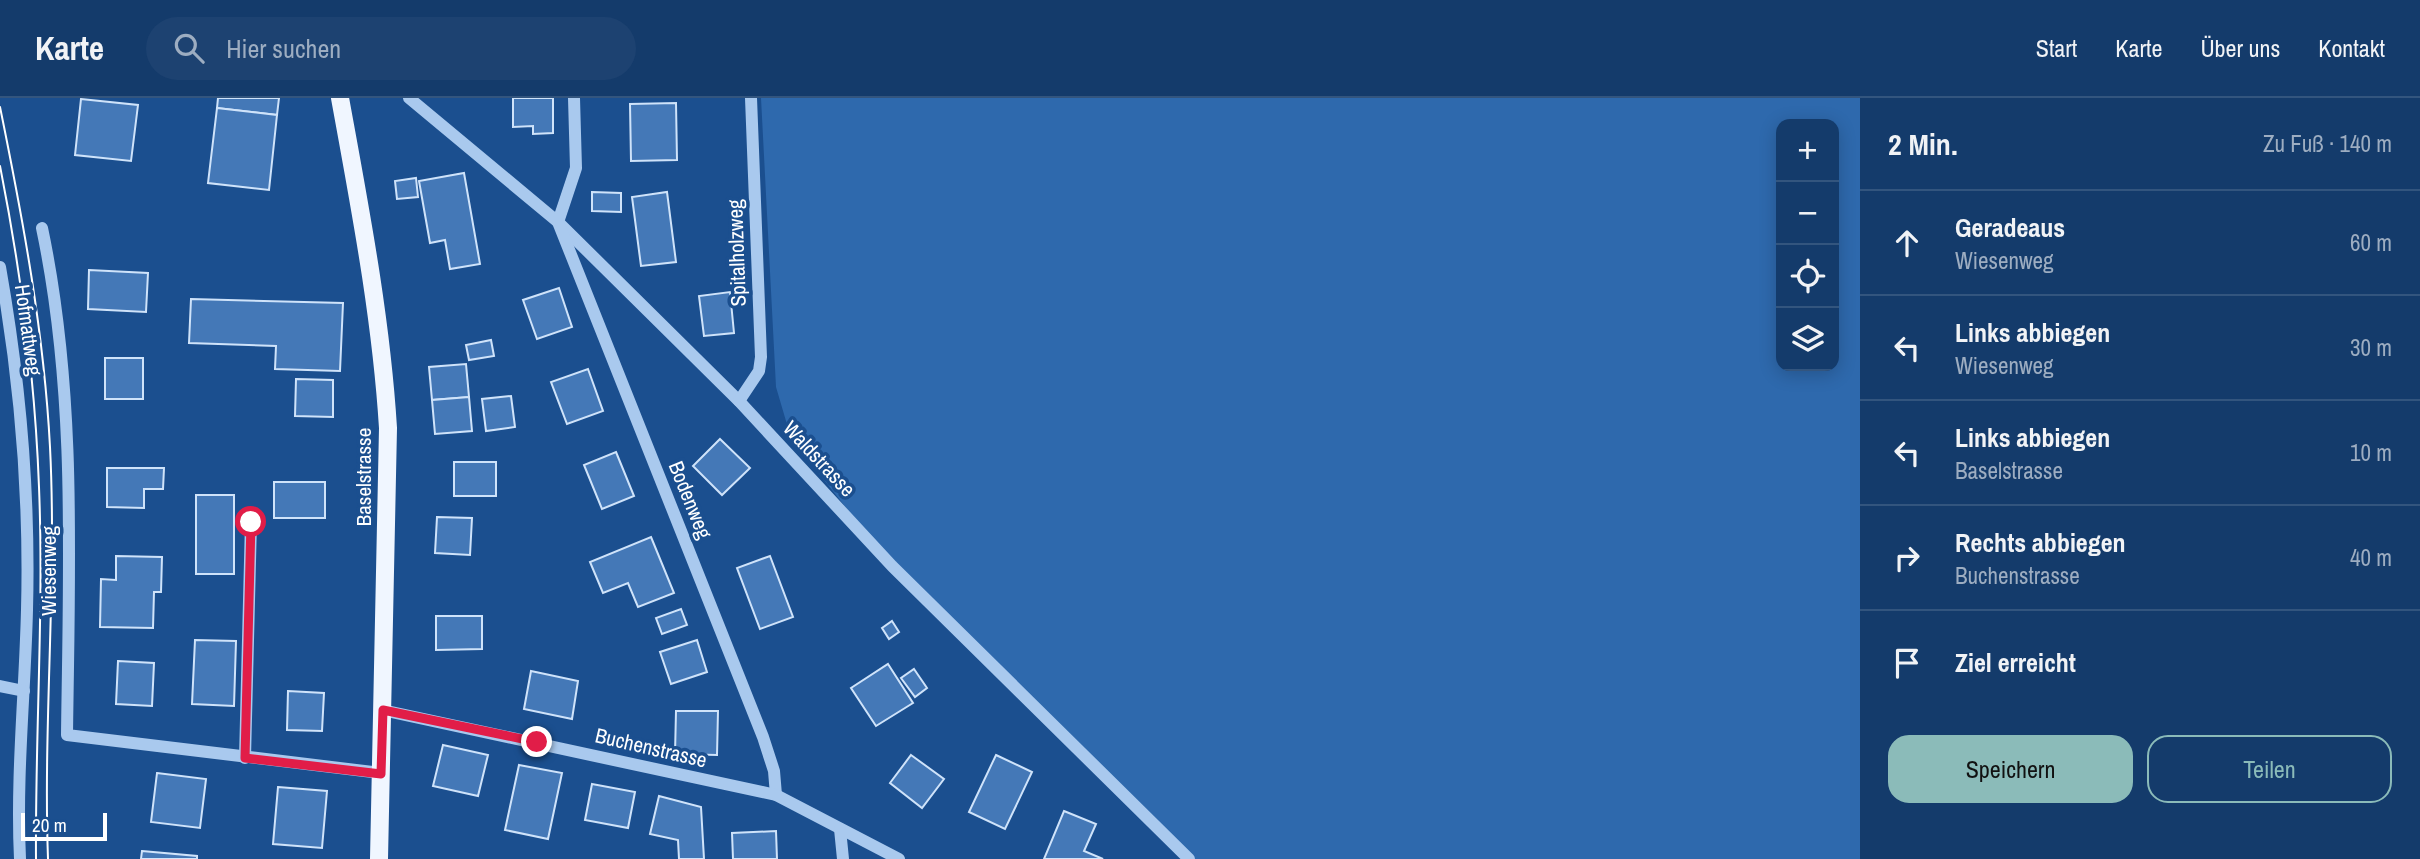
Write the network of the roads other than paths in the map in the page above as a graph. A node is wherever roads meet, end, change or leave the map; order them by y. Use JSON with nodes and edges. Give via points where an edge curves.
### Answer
{"nodes":[{"id":1,"x":340,"y":98,"type":"edge"},
{"id":2,"x":409,"y":98,"type":"edge"},
{"id":3,"x":574,"y":98,"type":"edge"},
{"id":4,"x":751,"y":98,"type":"edge"},
{"id":5,"x":558,"y":222,"type":"junction"},
{"id":6,"x":42,"y":228,"type":"dead end"},
{"id":7,"x":0,"y":267,"type":"edge"},
{"id":8,"x":739,"y":401,"type":"junction"},
{"id":9,"x":251,"y":522,"type":"dead end"},
{"id":10,"x":0,"y":686,"type":"edge"},
{"id":11,"x":24,"y":691,"type":"junction"},
{"id":12,"x":383,"y":710,"type":"junction"},
{"id":13,"x":245,"y":758,"type":"junction"},
{"id":14,"x":381,"y":774,"type":"junction"},
{"id":15,"x":776,"y":795,"type":"junction"},
{"id":16,"x":840,"y":829,"type":"junction"},
{"id":17,"x":20,"y":859,"type":"edge"},
{"id":18,"x":379,"y":859,"type":"edge"},
{"id":19,"x":843,"y":859,"type":"edge"},
{"id":20,"x":899,"y":859,"type":"edge"},
{"id":21,"x":1189,"y":859,"type":"edge"}],
"edges":[{"from":1,"to":12,"type":"main road","name":"Baselstrasse","via":[[384,369],[389,476]]},
{"from":2,"to":5,"type":"street","name":"Waldstrasse"},
{"from":3,"to":5,"type":"street","via":[[576,168]]},
{"from":4,"to":8,"type":"street","name":"Spitalholzweg","via":[[761,357],[759,371]]},
{"from":5,"to":8,"type":"street","name":"Waldstrasse"},
{"from":5,"to":15,"type":"street","name":"Bodenweg","via":[[763,737]]},
{"from":6,"to":13,"type":"street","name":"Wiesenweg","via":[[52,274],[66,406],[70,541],[66,735]]},
{"from":7,"to":11,"type":"street","name":"Hofmattweg","via":[[27,491]]},
{"from":8,"to":21,"type":"street","name":"Waldstrasse","via":[[892,566]]},
{"from":9,"to":13,"type":"street"},
{"from":10,"to":11,"type":"street"},
{"from":11,"to":17,"type":"street","name":"Hofmattweg"},
{"from":12,"to":14,"type":"main road","name":"Baselstrasse"},
{"from":12,"to":15,"type":"street","name":"Buchenstrasse"},
{"from":13,"to":14,"type":"street","name":"Wiesenweg"},
{"from":14,"to":18,"type":"main road","name":"Baselstrasse"},
{"from":15,"to":16,"type":"street","name":"Buchenstrasse"},
{"from":16,"to":19,"type":"street"},
{"from":16,"to":20,"type":"street","name":"Buchenstrasse"}]}
